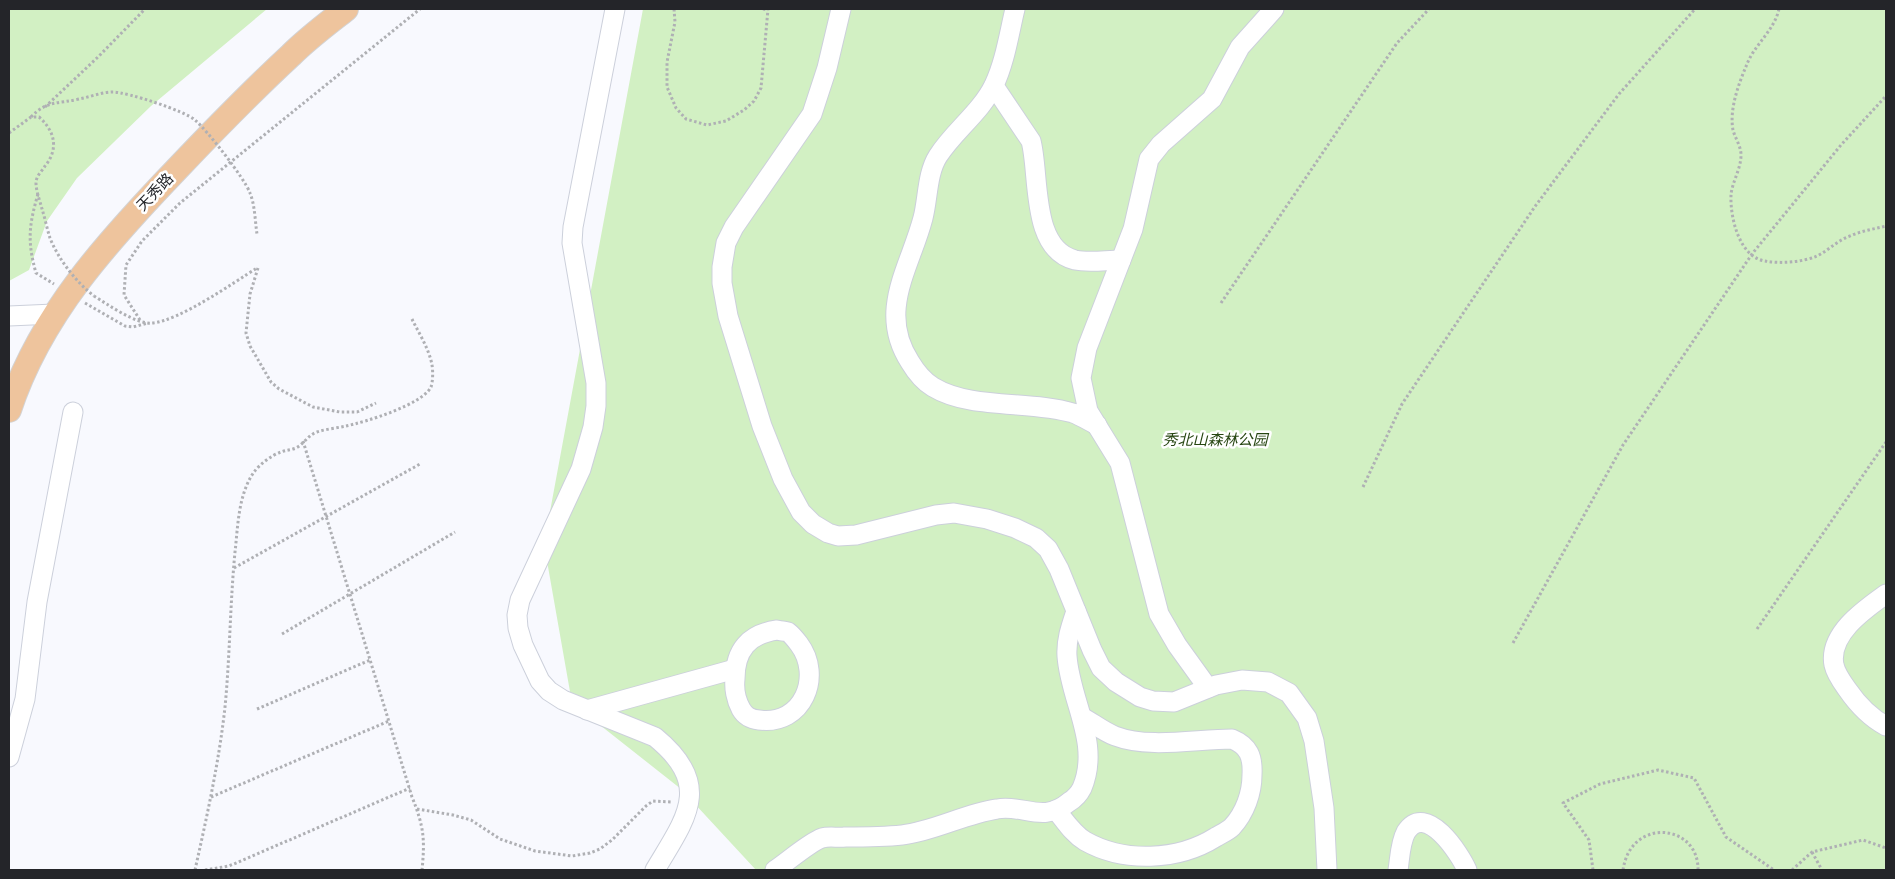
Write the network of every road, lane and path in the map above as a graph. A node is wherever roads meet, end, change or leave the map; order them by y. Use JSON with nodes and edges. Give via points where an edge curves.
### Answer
{"nodes":[{"id":1,"x":146,"y":9,"type":"edge"},
{"id":2,"x":346,"y":9,"type":"edge"},
{"id":3,"x":420,"y":9,"type":"edge"},
{"id":4,"x":615,"y":9,"type":"edge"},
{"id":5,"x":674,"y":9,"type":"edge"},
{"id":6,"x":763,"y":9,"type":"edge"},
{"id":7,"x":841,"y":9,"type":"edge"},
{"id":8,"x":1015,"y":9,"type":"edge"},
{"id":9,"x":1274,"y":9,"type":"edge"},
{"id":10,"x":1428,"y":9,"type":"edge"},
{"id":11,"x":1695,"y":9,"type":"edge"},
{"id":12,"x":1779,"y":9,"type":"edge"},
{"id":13,"x":768,"y":10,"type":"edge"},
{"id":14,"x":994,"y":86,"type":"junction"},
{"id":15,"x":1886,"y":96,"type":"edge"},
{"id":16,"x":45,"y":107,"type":"junction"},
{"id":17,"x":31,"y":117,"type":"junction"},
{"id":18,"x":9,"y":133,"type":"edge"},
{"id":19,"x":38,"y":194,"type":"junction"},
{"id":20,"x":1886,"y":226,"type":"edge"},
{"id":21,"x":257,"y":234,"type":"dead end"},
{"id":22,"x":1752,"y":254,"type":"junction"},
{"id":23,"x":1121,"y":260,"type":"junction"},
{"id":24,"x":69,"y":293,"type":"junction"},
{"id":25,"x":1221,"y":303,"type":"dead end"},
{"id":26,"x":54,"y":314,"type":"junction"},
{"id":27,"x":9,"y":316,"type":"edge"},
{"id":28,"x":411,"y":316,"type":"dead end"},
{"id":29,"x":140,"y":320,"type":"junction"},
{"id":30,"x":148,"y":323,"type":"junction"},
{"id":31,"x":376,"y":403,"type":"dead end"},
{"id":32,"x":9,"y":407,"type":"edge"},
{"id":33,"x":73,"y":412,"type":"dead end"},
{"id":34,"x":1097,"y":425,"type":"junction"},
{"id":35,"x":303,"y":442,"type":"junction"},
{"id":36,"x":1886,"y":442,"type":"edge"},
{"id":37,"x":420,"y":464,"type":"dead end"},
{"id":38,"x":1363,"y":487,"type":"dead end"},
{"id":39,"x":326,"y":516,"type":"junction"},
{"id":40,"x":455,"y":532,"type":"dead end"},
{"id":41,"x":234,"y":568,"type":"junction"},
{"id":42,"x":350,"y":594,"type":"junction"},
{"id":43,"x":1886,"y":594,"type":"edge"},
{"id":44,"x":1076,"y":611,"type":"junction"},
{"id":45,"x":1757,"y":629,"type":"dead end"},
{"id":46,"x":282,"y":634,"type":"dead end"},
{"id":47,"x":1513,"y":643,"type":"dead end"},
{"id":48,"x":370,"y":660,"type":"junction"},
{"id":49,"x":735,"y":669,"type":"junction"},
{"id":50,"x":1208,"y":688,"type":"junction"},
{"id":51,"x":257,"y":709,"type":"dead end"},
{"id":52,"x":587,"y":710,"type":"junction"},
{"id":53,"x":1082,"y":717,"type":"junction"},
{"id":54,"x":389,"y":721,"type":"junction"},
{"id":55,"x":1886,"y":726,"type":"edge"},
{"id":56,"x":9,"y":757,"type":"edge"},
{"id":57,"x":410,"y":788,"type":"junction"},
{"id":58,"x":211,"y":797,"type":"junction"},
{"id":59,"x":689,"y":806,"type":"junction"},
{"id":60,"x":417,"y":809,"type":"junction"},
{"id":61,"x":1056,"y":810,"type":"junction"},
{"id":62,"x":1886,"y":848,"type":"edge"},
{"id":63,"x":1812,"y":852,"type":"junction"},
{"id":64,"x":195,"y":870,"type":"edge"},
{"id":65,"x":205,"y":870,"type":"edge"},
{"id":66,"x":422,"y":870,"type":"edge"},
{"id":67,"x":655,"y":870,"type":"edge"},
{"id":68,"x":775,"y":870,"type":"edge"},
{"id":69,"x":1327,"y":870,"type":"edge"},
{"id":70,"x":1398,"y":870,"type":"edge"},
{"id":71,"x":1467,"y":870,"type":"edge"},
{"id":72,"x":1593,"y":870,"type":"edge"},
{"id":73,"x":1623,"y":870,"type":"edge"},
{"id":74,"x":1698,"y":870,"type":"edge"},
{"id":75,"x":1774,"y":870,"type":"edge"},
{"id":76,"x":1792,"y":870,"type":"edge"},
{"id":77,"x":1822,"y":870,"type":"edge"}],
"edges":[{"from":1,"to":16,"type":"path"},
{"from":2,"to":24,"type":"main road","name":"天秀路","via":[[292,53],[196,148],[131,217]]},
{"from":3,"to":29,"type":"path","via":[[180,203],[142,241],[126,266],[124,295]]},
{"from":4,"to":52,"type":"street","via":[[572,243],[596,383],[593,427],[581,469],[520,600],[517,615],[523,645],[540,681],[563,700]]},
{"from":5,"to":13,"type":"path","via":[[667,87],[676,108],[686,119],[707,125],[726,121],[744,110],[761,88]]},
{"from":6,"to":13,"type":"path"},
{"from":7,"to":44,"type":"street","via":[[812,114],[734,227],[726,243],[722,267],[728,316],[774,457],[802,512],[828,533],[856,535],[954,513],[987,519],[1028,534],[1048,549]]},
{"from":8,"to":14,"type":"street"},
{"from":9,"to":23,"type":"street","via":[[1240,47],[1212,100],[1161,144],[1149,159],[1133,228]]},
{"from":10,"to":25,"type":"path","via":[[1397,43]]},
{"from":11,"to":38,"type":"path","via":[[1619,94],[1536,204],[1402,404]]},
{"from":12,"to":22,"type":"path","via":[[1771,28],[1747,64],[1732,114],[1741,156],[1731,194],[1733,221]]},
{"from":14,"to":23,"type":"street","via":[[1031,141],[1041,216],[1057,251],[1082,261]]},
{"from":14,"to":34,"type":"street","via":[[951,138],[933,169],[922,221],[902,277],[896,307],[900,345],[922,378],[944,393],[963,399],[1056,410]]},
{"from":15,"to":22,"type":"path","via":[[1840,145]]},
{"from":16,"to":17,"type":"path","bridge":true},
{"from":16,"to":21,"type":"path","bridge":true,"via":[[59,101],[111,92],[194,119],[250,193]]},
{"from":17,"to":18,"type":"path","bridge":true},
{"from":17,"to":19,"type":"path","bridge":true,"via":[[39,117],[47,124],[54,144],[53,154],[36,182]]},
{"from":19,"to":24,"type":"path","via":[[29,246],[36,273]]},
{"from":19,"to":29,"type":"path","bridge":true,"via":[[51,240],[61,258],[94,296]]},
{"from":20,"to":22,"type":"path","via":[[1848,236],[1818,256],[1804,259],[1764,261]]},
{"from":22,"to":47,"type":"path","via":[[1623,445]]},
{"from":23,"to":34,"type":"street","via":[[1087,348],[1081,378],[1088,411]]},
{"from":24,"to":26,"type":"main road","name":"天秀路"},
{"from":24,"to":30,"type":"path","via":[[125,326]]},
{"from":26,"to":27,"type":"street"},
{"from":26,"to":32,"type":"main road","name":"天秀路"},
{"from":28,"to":35,"type":"path","via":[[432,365],[430,388],[414,402],[388,414],[316,432]]},
{"from":29,"to":30,"type":"path"},
{"from":30,"to":31,"type":"path","via":[[174,317],[258,268],[250,294],[246,333],[271,382],[313,407],[357,412]]},
{"from":33,"to":56,"type":"street","via":[[37,602],[25,699]]},
{"from":34,"to":50,"type":"street","via":[[1122,471],[1159,614]]},
{"from":35,"to":39,"type":"path"},
{"from":35,"to":41,"type":"path","via":[[297,448],[270,458],[255,472],[239,510]]},
{"from":36,"to":45,"type":"path"},
{"from":37,"to":39,"type":"path"},
{"from":39,"to":41,"type":"path"},
{"from":39,"to":42,"type":"path"},
{"from":40,"to":42,"type":"path"},
{"from":41,"to":58,"type":"path","via":[[225,708]]},
{"from":42,"to":46,"type":"path"},
{"from":42,"to":48,"type":"path"},
{"from":43,"to":55,"type":"street","via":[[1843,632],[1834,650],[1834,666],[1855,700]]},
{"from":44,"to":50,"type":"street","via":[[1102,668],[1116,682],[1140,697],[1174,702]]},
{"from":44,"to":53,"type":"street","via":[[1068,635],[1067,655]]},
{"from":48,"to":51,"type":"path"},
{"from":48,"to":54,"type":"path"},
{"from":49,"to":49,"type":"street","via":[[734,686],[739,706],[745,715],[753,719],[766,721],[782,717],[802,703],[808,689],[808,661],[788,632],[764,632],[752,638],[743,648]]},
{"from":49,"to":52,"type":"street"},
{"from":50,"to":69,"type":"street","via":[[1242,680],[1268,682],[1289,693],[1302,709],[1314,741],[1324,808]]},
{"from":52,"to":59,"type":"street","via":[[655,737],[667,746],[686,776],[690,789]]},
{"from":53,"to":61,"type":"street","via":[[1089,746],[1086,774],[1081,790]]},
{"from":53,"to":61,"type":"street","via":[[1114,736],[1133,741],[1232,739],[1241,742],[1253,761],[1252,787],[1244,810],[1231,828],[1186,852],[1157,857],[1112,852],[1084,840]]},
{"from":54,"to":57,"type":"path"},
{"from":54,"to":58,"type":"path"},
{"from":57,"to":60,"type":"path"},
{"from":57,"to":65,"type":"path","via":[[229,866]]},
{"from":58,"to":64,"type":"path"},
{"from":59,"to":60,"type":"path","via":[[654,801],[600,848],[572,856],[535,851],[500,839],[471,820]]},
{"from":59,"to":67,"type":"street"},
{"from":60,"to":66,"type":"path","via":[[425,845]]},
{"from":61,"to":68,"type":"street","via":[[1050,813],[999,808],[903,835],[823,838]]},
{"from":62,"to":63,"type":"path","via":[[1863,840]]},
{"from":63,"to":76,"type":"path"},
{"from":63,"to":77,"type":"path"},
{"from":70,"to":71,"type":"street","via":[[1405,834],[1419,824],[1433,827],[1448,840]]},
{"from":72,"to":75,"type":"path","via":[[1589,840],[1563,803],[1600,784],[1658,770],[1694,778],[1726,837]]},
{"from":73,"to":74,"type":"path","via":[[1631,846],[1653,833],[1666,832],[1687,842],[1694,852]]}]}
